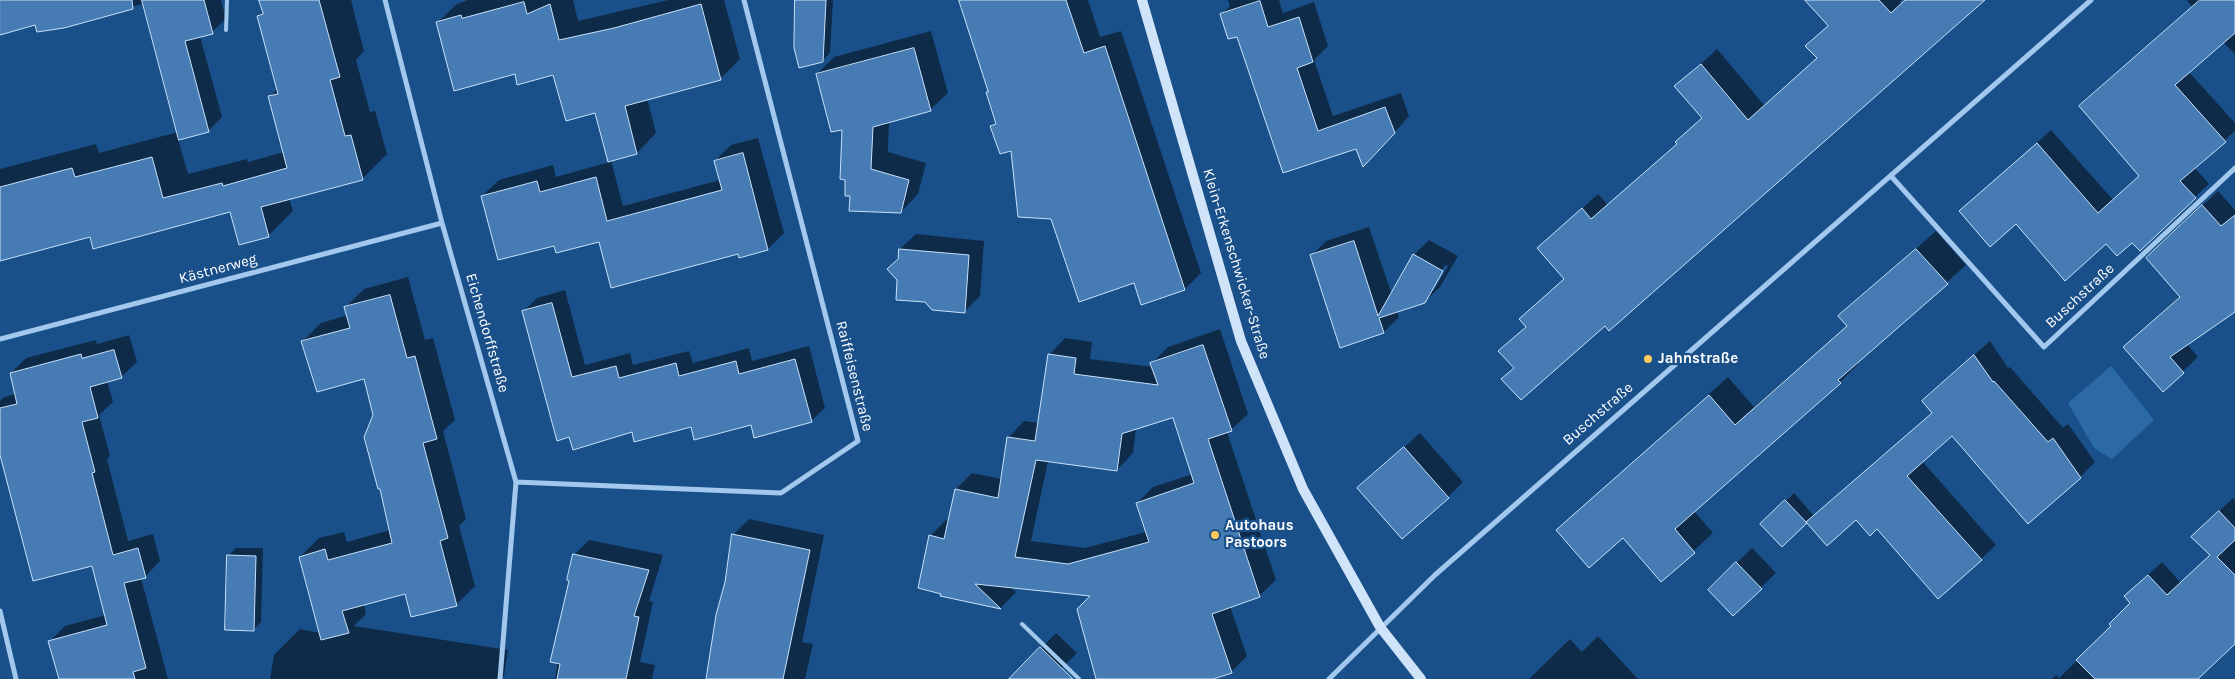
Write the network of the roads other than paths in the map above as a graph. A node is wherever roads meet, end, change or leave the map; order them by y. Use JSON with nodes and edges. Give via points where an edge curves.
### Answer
{"nodes":[{"id":1,"x":227,"y":0,"type":"edge"},
{"id":2,"x":385,"y":0,"type":"edge"},
{"id":3,"x":744,"y":0,"type":"edge"},
{"id":4,"x":1142,"y":0,"type":"edge"},
{"id":5,"x":2091,"y":0,"type":"edge"},
{"id":6,"x":226,"y":30,"type":"dead end"},
{"id":7,"x":2235,"y":168,"type":"edge"},
{"id":8,"x":1891,"y":176,"type":"junction"},
{"id":9,"x":442,"y":223,"type":"junction"},
{"id":10,"x":0,"y":339,"type":"edge"},
{"id":11,"x":516,"y":482,"type":"junction"},
{"id":12,"x":0,"y":610,"type":"edge"},
{"id":13,"x":1022,"y":624,"type":"dead end"},
{"id":14,"x":1380,"y":627,"type":"junction"},
{"id":15,"x":16,"y":679,"type":"edge"},
{"id":16,"x":500,"y":679,"type":"edge"},
{"id":17,"x":1079,"y":679,"type":"edge"},
{"id":18,"x":1329,"y":679,"type":"edge"},
{"id":19,"x":1421,"y":679,"type":"edge"}],
"edges":[{"from":1,"to":6,"type":"lane"},
{"from":2,"to":9,"type":"street","name":"Eichendorffstraße"},
{"from":3,"to":11,"type":"street","name":"Raiffeisenstraße","via":[[858,441],[781,493]]},
{"from":4,"to":14,"type":"street","name":"Klein-Erkenschwicker-Straße","via":[[1241,341],[1303,489]]},
{"from":5,"to":8,"type":"street","name":"Buschstraße"},
{"from":7,"to":8,"type":"street","name":"Buschstraße","via":[[2044,347]]},
{"from":8,"to":14,"type":"street","name":"Buschstraße"},
{"from":9,"to":10,"type":"street","name":"Kästnerweg"},
{"from":9,"to":11,"type":"street","name":"Eichendorffstraße"},
{"from":11,"to":16,"type":"street","name":"Eichendorffstraße"},
{"from":12,"to":15,"type":"street"},
{"from":13,"to":17,"type":"lane"},
{"from":14,"to":18,"type":"street","name":"Buschstraße"},
{"from":14,"to":19,"type":"street","name":"Klein-Erkenschwicker-Straße"}]}
